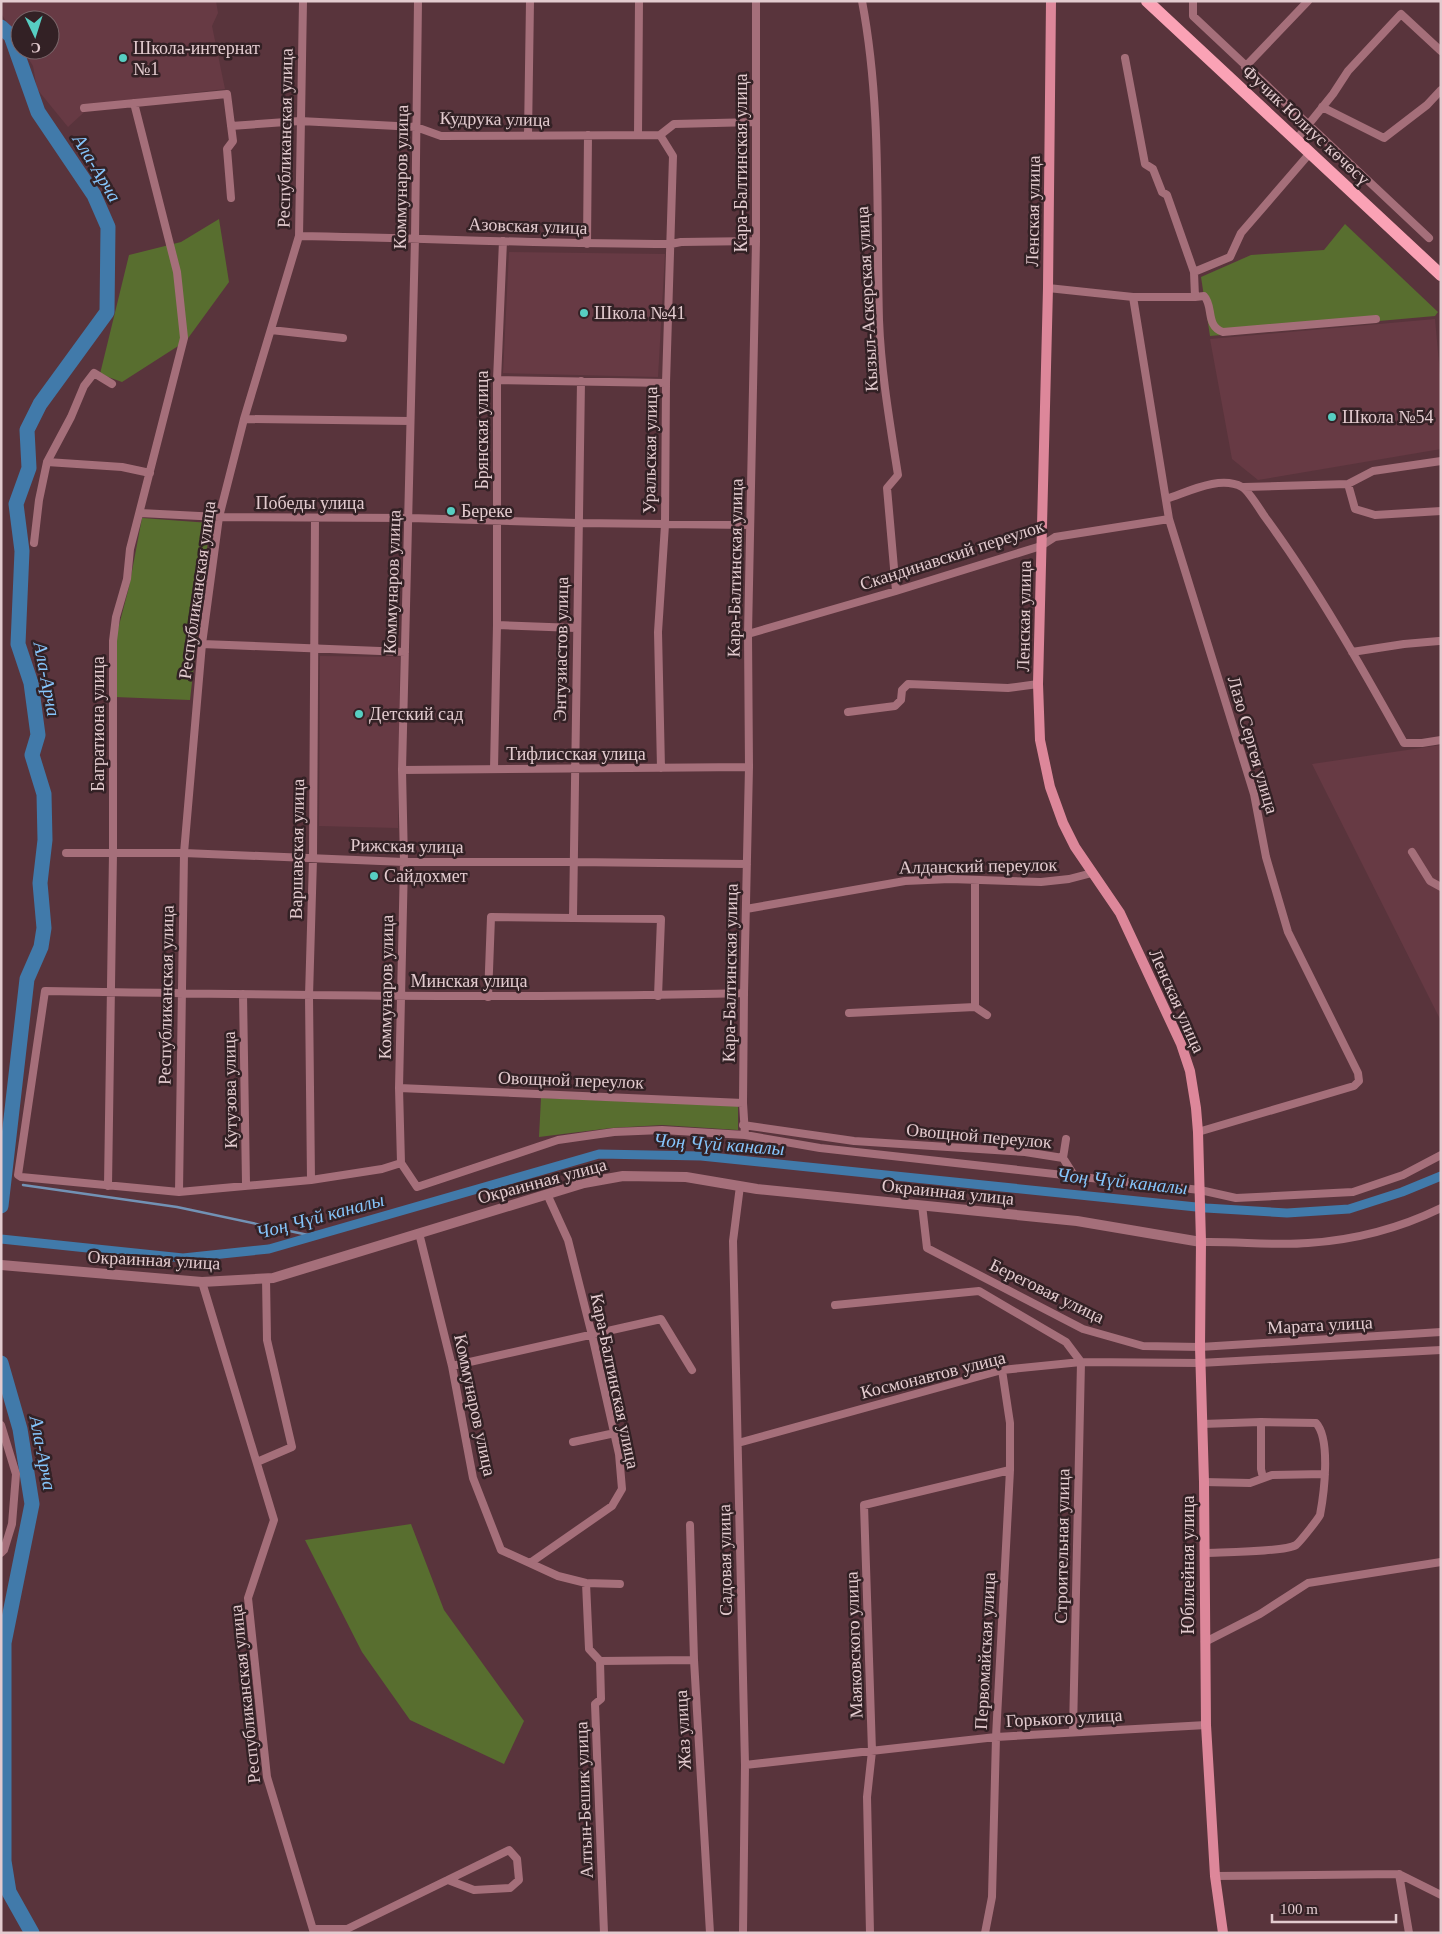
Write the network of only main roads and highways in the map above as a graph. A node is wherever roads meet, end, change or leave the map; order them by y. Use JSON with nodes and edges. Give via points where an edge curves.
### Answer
{"nodes":[{"id":1,"x":1051,"y":1,"type":"edge"},
{"id":2,"x":1147,"y":1,"type":"edge"},
{"id":3,"x":1438,"y":269,"type":"edge"},
{"id":4,"x":1200,"y":1193,"type":"joint"},
{"id":5,"x":1222,"y":1932,"type":"edge"}],
"edges":[{"from":1,"to":4,"type":"main road","name":"Ленская улица","via":[[1038,684],[1040,740],[1050,787],[1063,823],[1092,874],[1120,913],[1181,1044],[1190,1071],[1198,1132]]},
{"from":2,"to":3,"type":"main road","name":"Фучик Юлиус көчөсү"},
{"from":4,"to":5,"type":"main road","name":"Юбилейная улица","via":[[1206,1725],[1215,1876]]}]}
